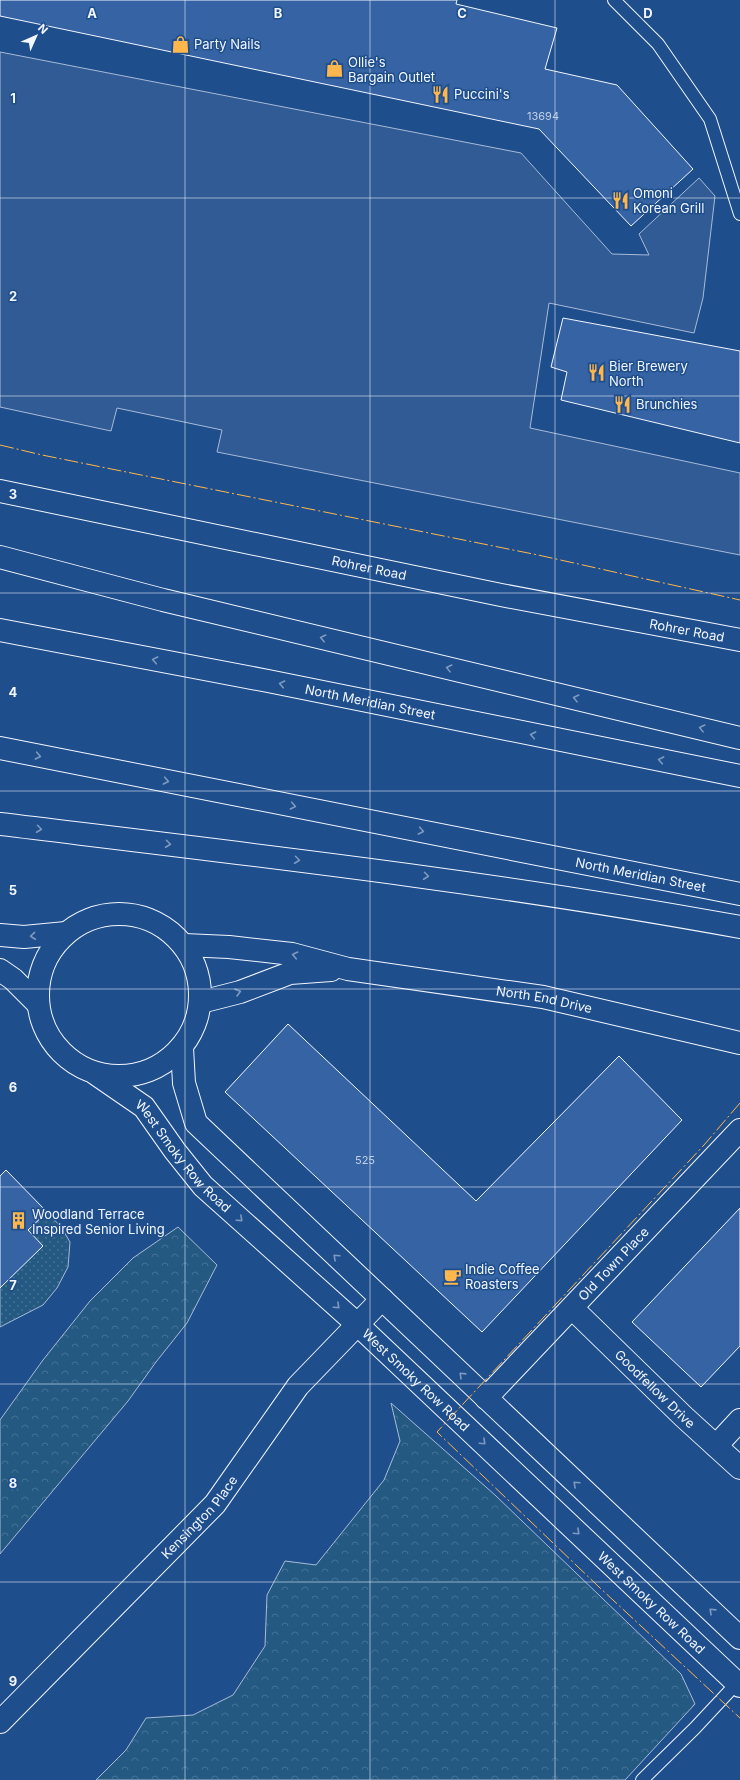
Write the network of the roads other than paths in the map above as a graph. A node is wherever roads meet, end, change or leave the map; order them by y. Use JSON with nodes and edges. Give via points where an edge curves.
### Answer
{"nodes":[{"id":1,"x":614,"y":0,"type":"edge"},
{"id":2,"x":740,"y":214,"type":"edge"},
{"id":3,"x":0,"y":491,"type":"edge"},
{"id":4,"x":0,"y":557,"type":"edge"},
{"id":5,"x":0,"y":630,"type":"edge"},
{"id":6,"x":740,"y":640,"type":"edge"},
{"id":7,"x":740,"y":738,"type":"edge"},
{"id":8,"x":0,"y":748,"type":"edge"},
{"id":9,"x":740,"y":776,"type":"edge"},
{"id":10,"x":0,"y":824,"type":"edge"},
{"id":11,"x":740,"y":894,"type":"edge"},
{"id":12,"x":740,"y":927,"type":"edge"},
{"id":13,"x":66,"y":933,"type":"junction"},
{"id":14,"x":0,"y":935,"type":"edge"},
{"id":15,"x":184,"y":945,"type":"junction"},
{"id":16,"x":346,"y":968,"type":"junction"},
{"id":17,"x":0,"y":970,"type":"edge"},
{"id":18,"x":200,"y":1002,"type":"junction"},
{"id":19,"x":37,"y":1004,"type":"junction"},
{"id":20,"x":740,"y":1042,"type":"edge"},
{"id":21,"x":182,"y":1048,"type":"junction"},
{"id":22,"x":96,"y":1074,"type":"junction"},
{"id":23,"x":740,"y":1130,"type":"edge"},
{"id":24,"x":382,"y":1299,"type":"junction"},
{"id":25,"x":572,"y":1308,"type":"junction"},
{"id":26,"x":357,"y":1324,"type":"junction"},
{"id":27,"x":486,"y":1398,"type":"junction"},
{"id":28,"x":740,"y":1420,"type":"edge"},
{"id":29,"x":716,"y":1446,"type":"junction"},
{"id":30,"x":740,"y":1468,"type":"edge"},
{"id":31,"x":740,"y":1638,"type":"edge"},
{"id":32,"x":738,"y":1685,"type":"edge"},
{"id":33,"x":0,"y":1722,"type":"edge"},
{"id":34,"x":642,"y":1780,"type":"edge"}],
"edges":[{"from":1,"to":2,"type":"lane","via":[[658,44],[710,119]]},
{"from":3,"to":6,"type":"main road","name":"Rohrer Road","via":[[501,595]]},
{"from":7,"to":4,"type":"main road","one_way":true,"via":[[163,600]]},
{"from":9,"to":5,"type":"main road","name":"North Meridian Street","one_way":true,"via":[[275,682]]},
{"from":8,"to":11,"type":"main road","name":"North Meridian Street","one_way":true},
{"from":10,"to":12,"type":"main road","one_way":true,"via":[[433,877],[638,908]]},
{"from":13,"to":14,"type":"main road","one_way":true,"via":[[24,937]]},
{"from":13,"to":15,"type":"main road","via":[[88,919],[114,914],[140,916],[164,927]]},
{"from":13,"to":19,"type":"main road","via":[[49,953],[39,977]]},
{"from":16,"to":15,"type":"main road","name":"North End Drive","one_way":true,"via":[[292,954]]},
{"from":15,"to":18,"type":"main road","via":[[200,981]]},
{"from":18,"to":16,"type":"main road","name":"North End Drive","one_way":true,"via":[[240,992],[290,973]]},
{"from":16,"to":20,"type":"main road","name":"North End Drive","via":[[543,997]]},
{"from":17,"to":19,"type":"main road","via":[[13,979]]},
{"from":18,"to":21,"type":"main road","via":[[198,1018]]},
{"from":19,"to":22,"type":"main road","via":[[43,1027],[56,1047],[74,1064]]},
{"from":21,"to":22,"type":"main road","via":[[164,1064],[143,1074],[119,1077]]},
{"from":24,"to":21,"type":"main road","one_way":true,"via":[[196,1123],[184,1083]]},
{"from":22,"to":26,"type":"main road","name":"West Smoky Row Road","one_way":true,"via":[[144,1107],[203,1186]]},
{"from":23,"to":25,"type":"main road","name":"Old Town Place"},
{"from":24,"to":26,"type":"main road","name":"Kensington Place"},
{"from":27,"to":24,"type":"main road","one_way":true},
{"from":25,"to":27,"type":"main road","name":"Old Town Place"},
{"from":25,"to":29,"type":"main road","name":"Goodfellow Drive"},
{"from":26,"to":32,"type":"main road","name":"West Smoky Row Road","one_way":true},
{"from":26,"to":33,"type":"main road","name":"Kensington Place","via":[[298,1386],[215,1504]]},
{"from":31,"to":27,"type":"main road","one_way":true},
{"from":28,"to":29,"type":"main road"},
{"from":29,"to":30,"type":"main road","name":"Goodfellow Drive"},
{"from":32,"to":34,"type":"lane"}]}
